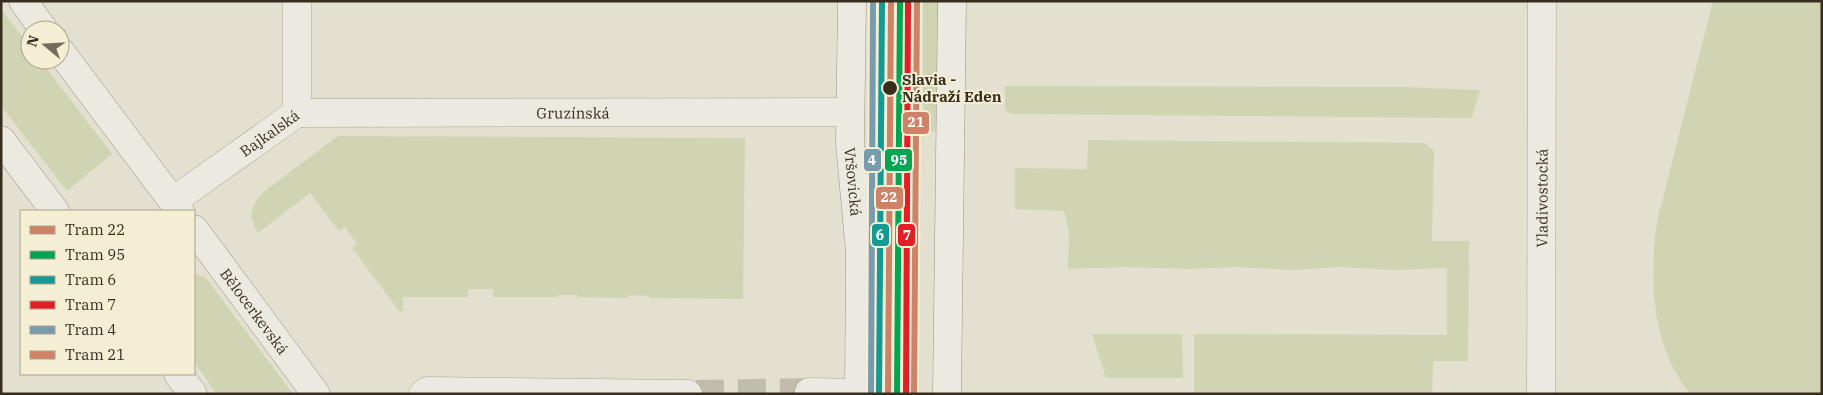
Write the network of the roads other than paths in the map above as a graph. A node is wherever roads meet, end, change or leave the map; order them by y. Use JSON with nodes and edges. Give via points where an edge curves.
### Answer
{"nodes":[{"id":1,"x":23,"y":1,"type":"edge"},
{"id":2,"x":297,"y":1,"type":"edge"},
{"id":3,"x":852,"y":1,"type":"edge"},
{"id":4,"x":952,"y":1,"type":"edge"},
{"id":5,"x":1542,"y":1,"type":"edge"},
{"id":6,"x":37,"y":20,"type":"edge"},
{"id":7,"x":70,"y":64,"type":"edge"},
{"id":8,"x":850,"y":112,"type":"junction"},
{"id":9,"x":297,"y":113,"type":"junction"},
{"id":10,"x":1,"y":140,"type":"edge"},
{"id":11,"x":177,"y":206,"type":"edge"},
{"id":12,"x":54,"y":210,"type":"edge"},
{"id":13,"x":195,"y":230,"type":"edge"},
{"id":14,"x":179,"y":375,"type":"edge"},
{"id":15,"x":809,"y":392,"type":"dead end"},
{"id":16,"x":859,"y":393,"type":"edge"},
{"id":17,"x":193,"y":394,"type":"edge"},
{"id":18,"x":316,"y":394,"type":"edge"},
{"id":19,"x":423,"y":394,"type":"edge"},
{"id":20,"x":688,"y":394,"type":"edge"},
{"id":21,"x":947,"y":394,"type":"edge"},
{"id":22,"x":1541,"y":394,"type":"edge"}],
"edges":[{"from":1,"to":6,"type":"street"},
{"from":2,"to":9,"type":"street","name":"Bajkalská"},
{"from":3,"to":8,"type":"street","name":"Vršovická"},
{"from":4,"to":21,"type":"street"},
{"from":5,"to":22,"type":"street","name":"Vladivostocká"},
{"from":7,"to":11,"type":"street"},
{"from":8,"to":9,"type":"street","name":"Gruzínská"},
{"from":8,"to":16,"type":"street","name":"Vršovická","via":[[860,252]]},
{"from":9,"to":11,"type":"street","name":"Bajkalská"},
{"from":10,"to":12,"type":"street"},
{"from":13,"to":18,"type":"street","name":"Bělocerkevská"},
{"from":14,"to":17,"type":"street"},
{"from":15,"to":16,"type":"street"},
{"from":19,"to":20,"type":"street","via":[[427,391]]}]}
